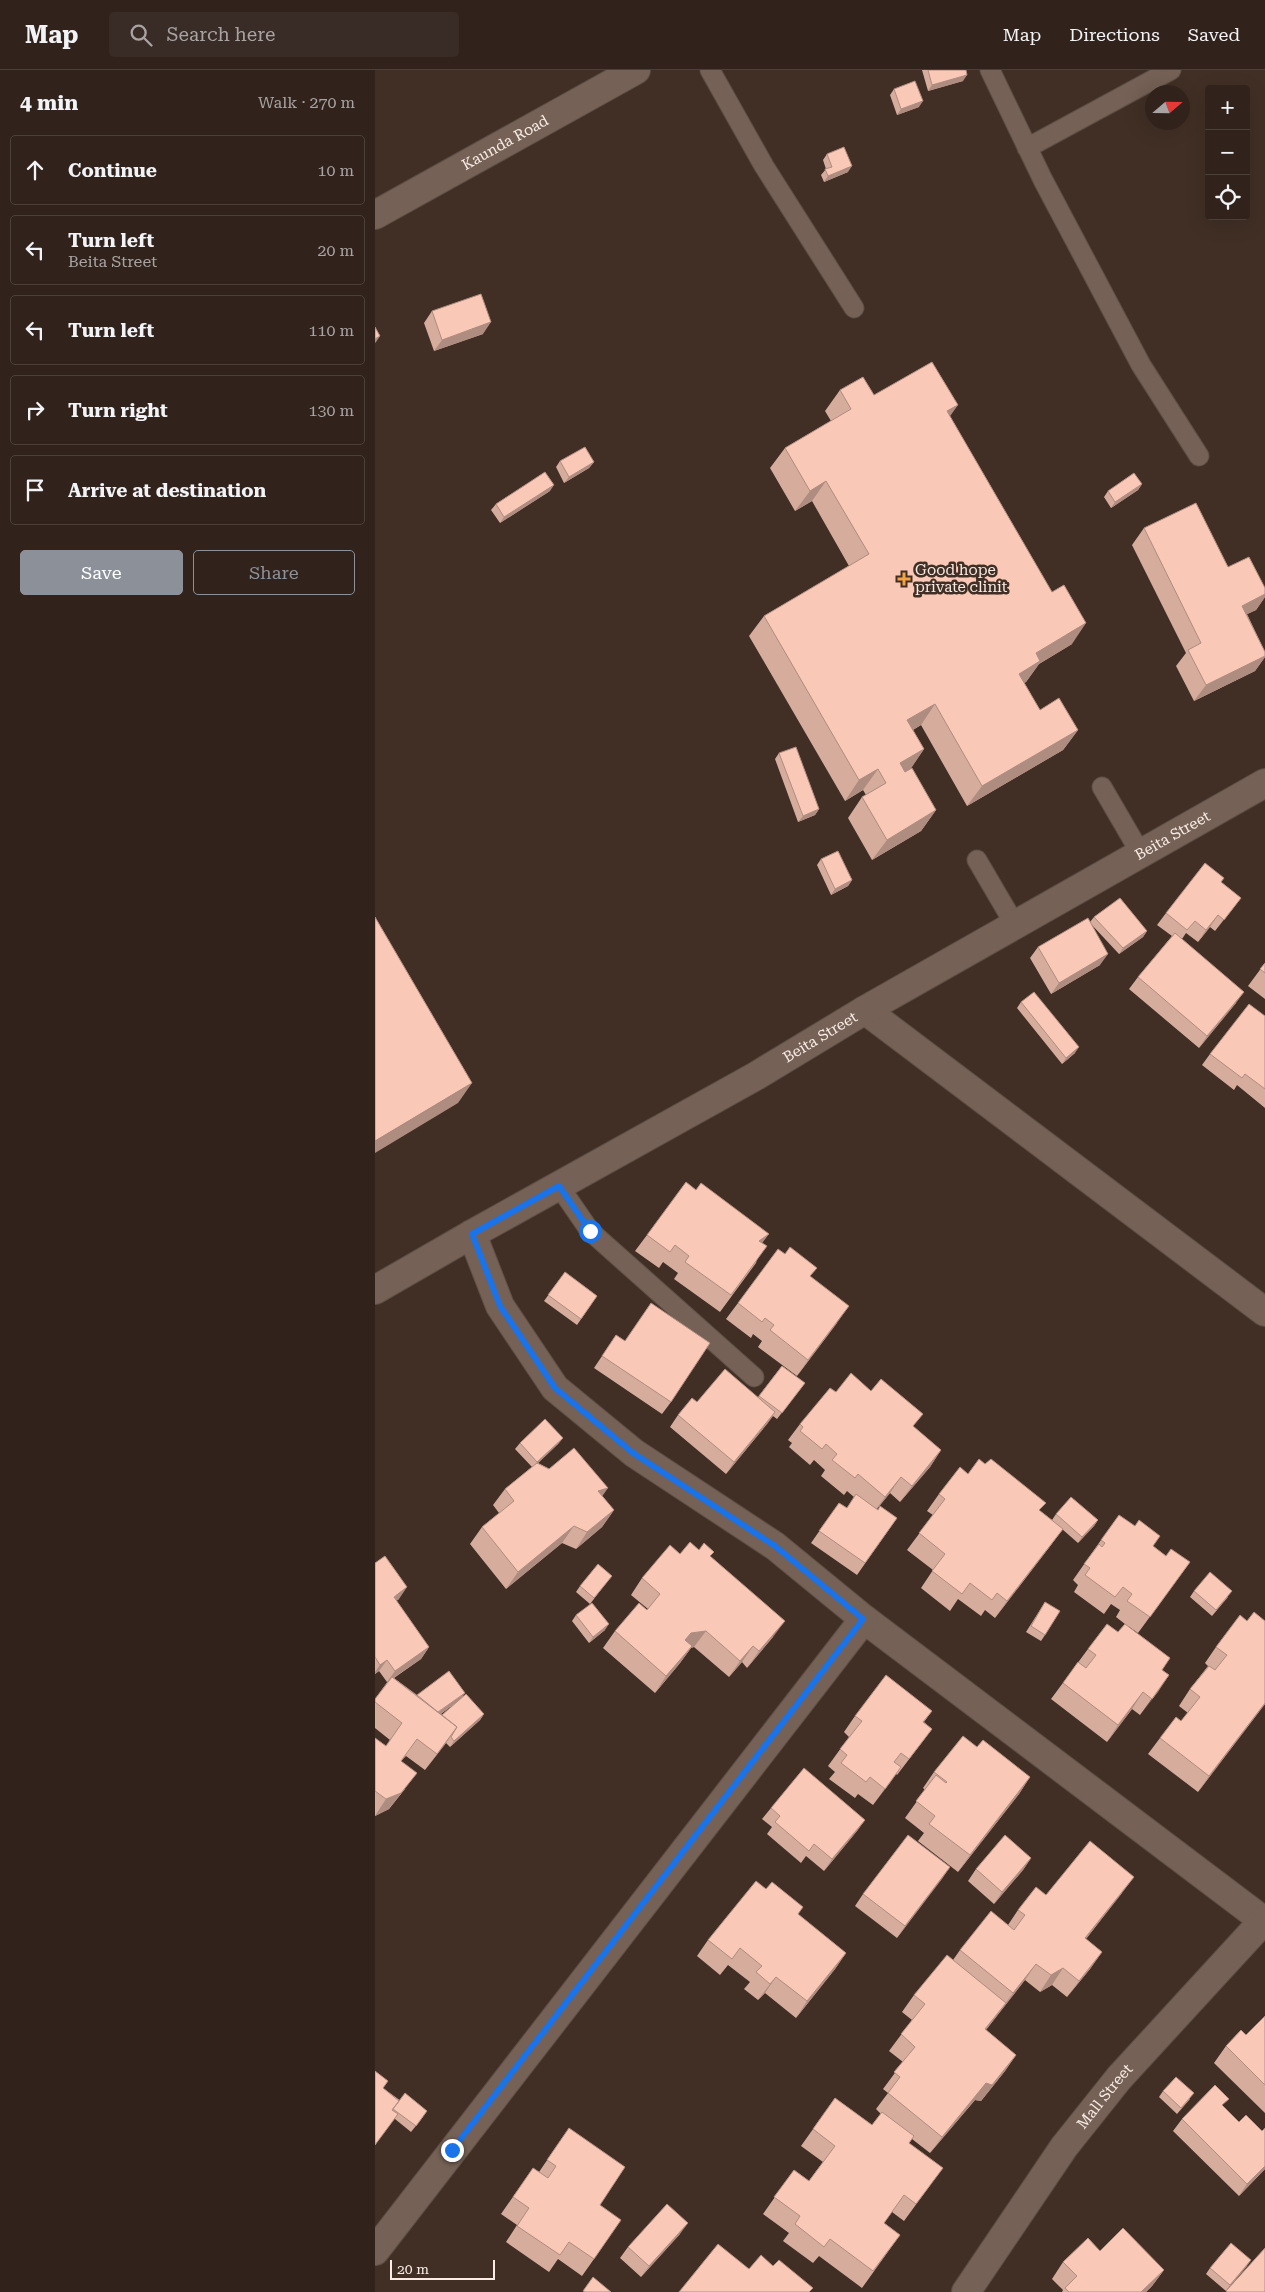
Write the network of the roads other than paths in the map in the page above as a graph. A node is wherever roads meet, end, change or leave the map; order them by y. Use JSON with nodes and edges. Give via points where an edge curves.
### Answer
{"nodes":[{"id":1,"x":636,"y":70,"type":"edge"},
{"id":2,"x":710,"y":70,"type":"edge"},
{"id":3,"x":990,"y":70,"type":"edge"},
{"id":4,"x":1171,"y":70,"type":"edge"},
{"id":5,"x":1027,"y":148,"type":"junction"},
{"id":6,"x":375,"y":215,"type":"edge"},
{"id":7,"x":854,"y":308,"type":"dead end"},
{"id":8,"x":1199,"y":456,"type":"dead end"},
{"id":9,"x":1265,"y":783,"type":"edge"},
{"id":10,"x":1102,"y":787,"type":"dead end"},
{"id":11,"x":1141,"y":854,"type":"junction"},
{"id":12,"x":977,"y":860,"type":"dead end"},
{"id":13,"x":1015,"y":925,"type":"junction"},
{"id":14,"x":865,"y":1010,"type":"junction"},
{"id":15,"x":559,"y":1186,"type":"junction"},
{"id":16,"x":472,"y":1234,"type":"junction"},
{"id":17,"x":375,"y":1290,"type":"edge"},
{"id":18,"x":1265,"y":1312,"type":"edge"},
{"id":19,"x":755,"y":1377,"type":"dead end"},
{"id":20,"x":863,"y":1619,"type":"junction"},
{"id":21,"x":1264,"y":1920,"type":"edge"},
{"id":22,"x":375,"y":2251,"type":"edge"},
{"id":23,"x":966,"y":2292,"type":"edge"}],
"edges":[{"from":1,"to":6,"type":"street","name":"Kaunda Road"},
{"from":2,"to":7,"type":"lane","via":[[764,166]]},
{"from":3,"to":5,"type":"lane"},
{"from":4,"to":5,"type":"lane"},
{"from":5,"to":8,"type":"lane","via":[[1141,365]]},
{"from":9,"to":11,"type":"street","name":"Beita Street"},
{"from":10,"to":11,"type":"lane"},
{"from":11,"to":13,"type":"street","name":"Beita Street"},
{"from":12,"to":13,"type":"lane"},
{"from":13,"to":14,"type":"street","name":"Beita Street"},
{"from":14,"to":15,"type":"street","name":"Beita Street","via":[[756,1076]]},
{"from":14,"to":18,"type":"street"},
{"from":15,"to":16,"type":"street","name":"Beita Street"},
{"from":15,"to":19,"type":"lane","via":[[590,1231]]},
{"from":16,"to":17,"type":"street","name":"Beita Street"},
{"from":16,"to":20,"type":"street","via":[[500,1306],[555,1388],[633,1453],[775,1546]]},
{"from":20,"to":21,"type":"street"},
{"from":20,"to":22,"type":"street"},
{"from":21,"to":23,"type":"street","name":"Mall Street","via":[[1113,2085],[1064,2147]]}]}
